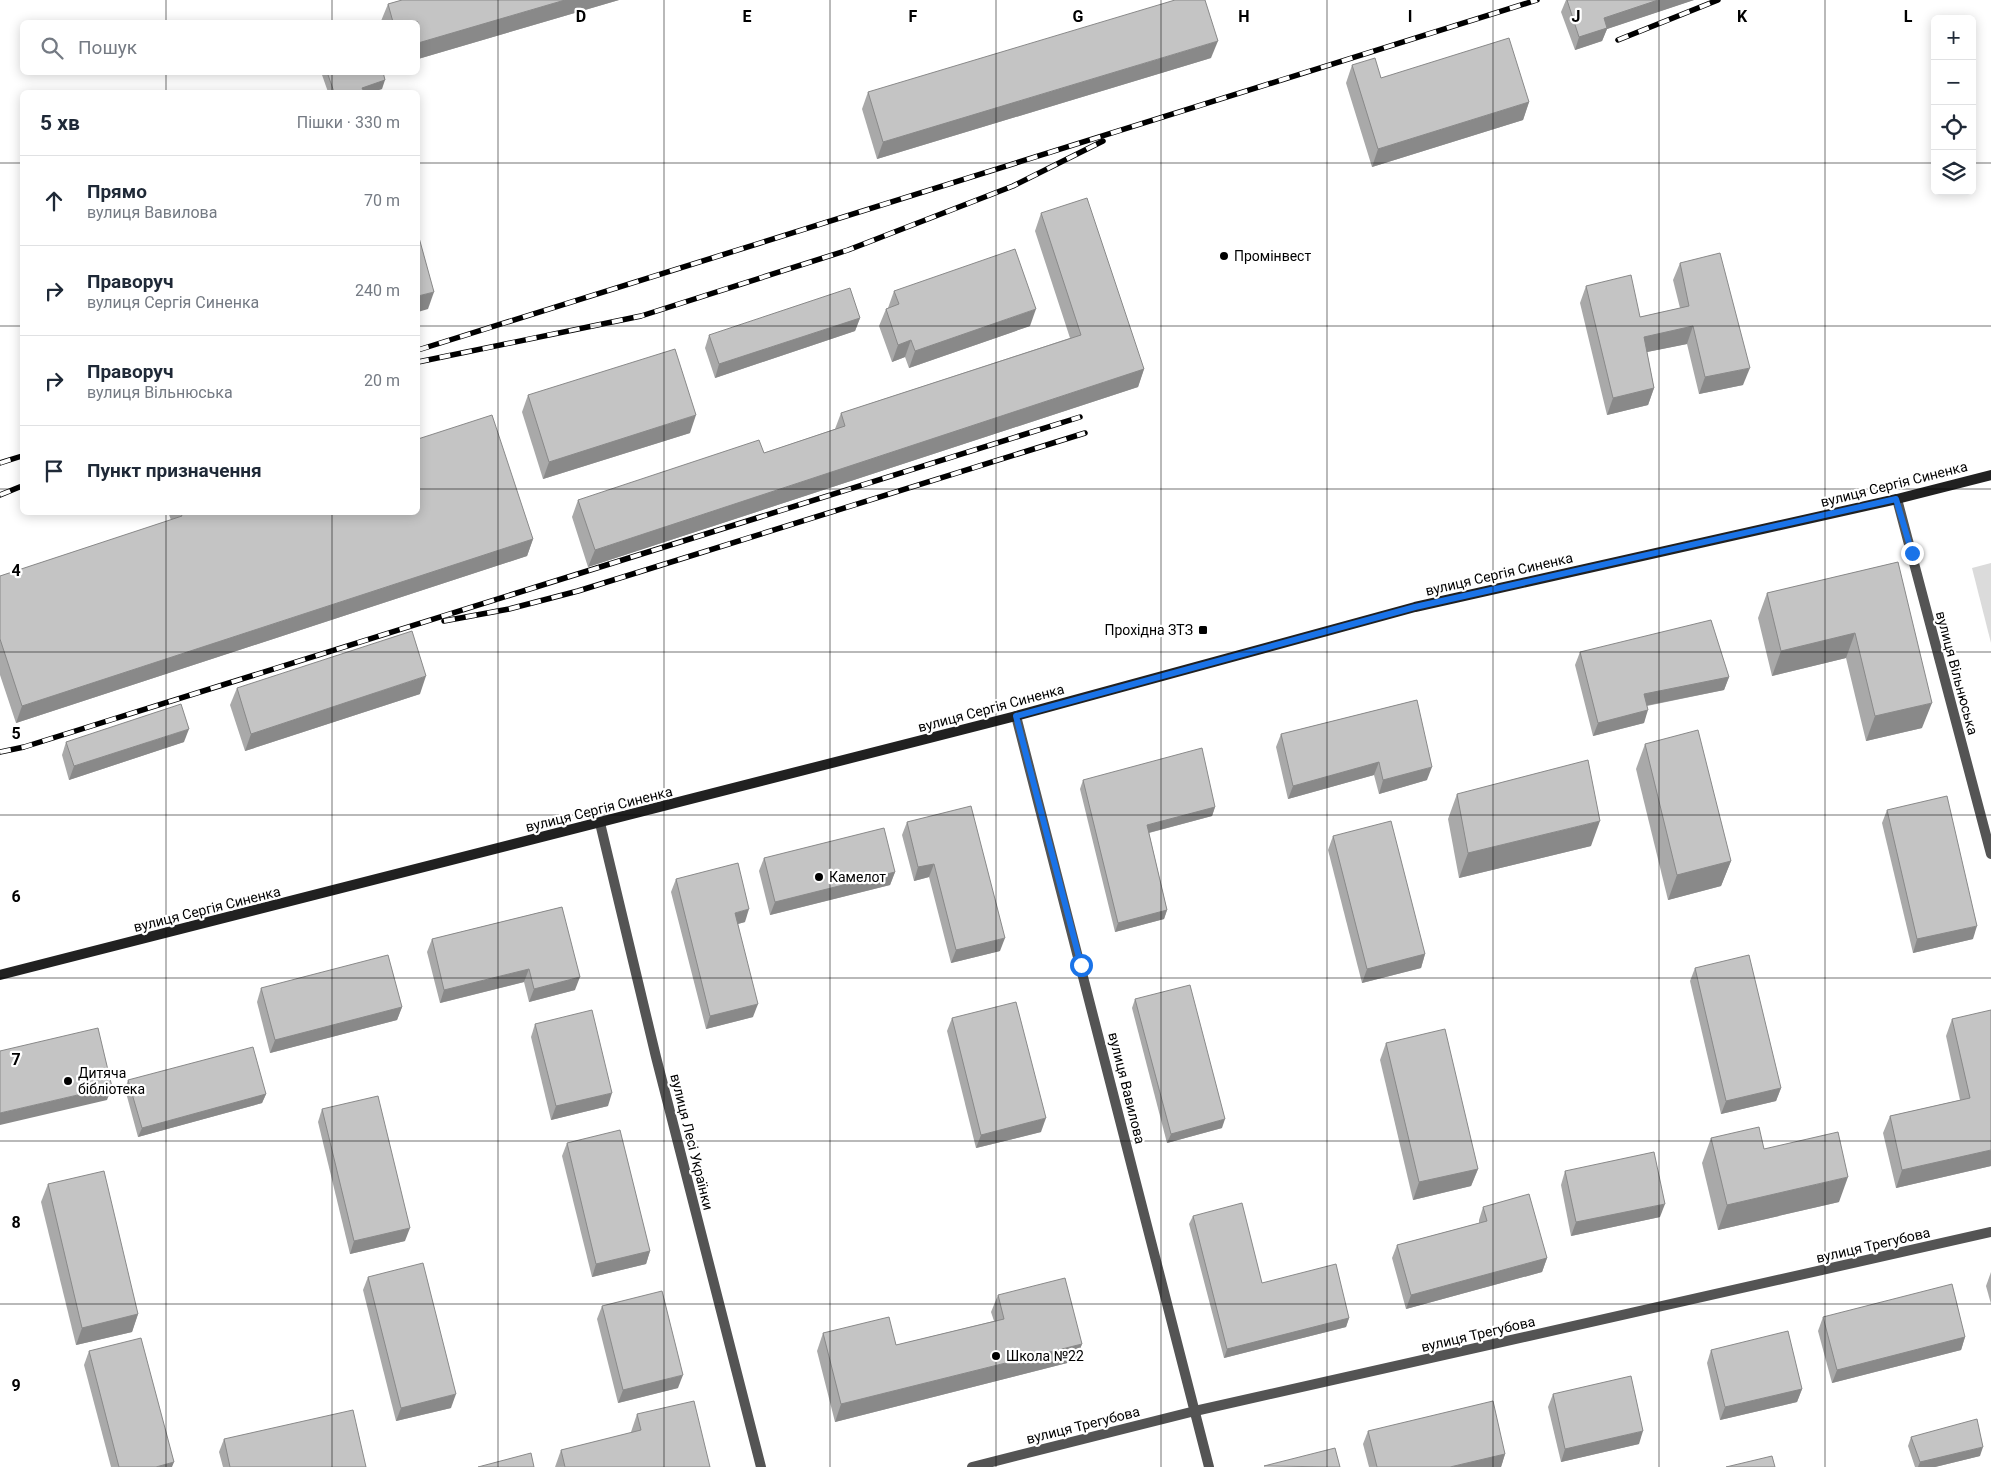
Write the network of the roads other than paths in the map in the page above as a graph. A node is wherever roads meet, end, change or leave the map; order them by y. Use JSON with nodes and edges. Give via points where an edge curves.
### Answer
{"nodes":[{"id":1,"x":1991,"y":475,"type":"edge"},
{"id":2,"x":1896,"y":499,"type":"junction"},
{"id":3,"x":1016,"y":716,"type":"junction"},
{"id":4,"x":600,"y":823,"type":"junction"},
{"id":5,"x":1991,"y":854,"type":"edge"},
{"id":6,"x":0,"y":976,"type":"edge"},
{"id":7,"x":1991,"y":1232,"type":"edge"},
{"id":8,"x":1195,"y":1411,"type":"junction"},
{"id":9,"x":761,"y":1467,"type":"edge"},
{"id":10,"x":972,"y":1467,"type":"edge"},
{"id":11,"x":1209,"y":1467,"type":"edge"}],
"edges":[{"from":1,"to":2,"type":"street","name":"вулиця Сергія Синенка"},
{"from":2,"to":3,"type":"street","name":"вулиця Сергія Синенка","via":[[1415,607]]},
{"from":2,"to":5,"type":"street","name":"вулиця Вільнюська"},
{"from":3,"to":4,"type":"street","name":"вулиця Сергія Синенка"},
{"from":3,"to":8,"type":"street","name":"вулиця Вавилова"},
{"from":4,"to":6,"type":"street","name":"вулиця Сергія Синенка"},
{"from":4,"to":9,"type":"street","name":"вулиця Лесі Українки"},
{"from":7,"to":8,"type":"street","name":"вулиця Трегубова"},
{"from":8,"to":10,"type":"street","name":"вулиця Трегубова"},
{"from":8,"to":11,"type":"street","name":"вулиця Вавилова"}]}
